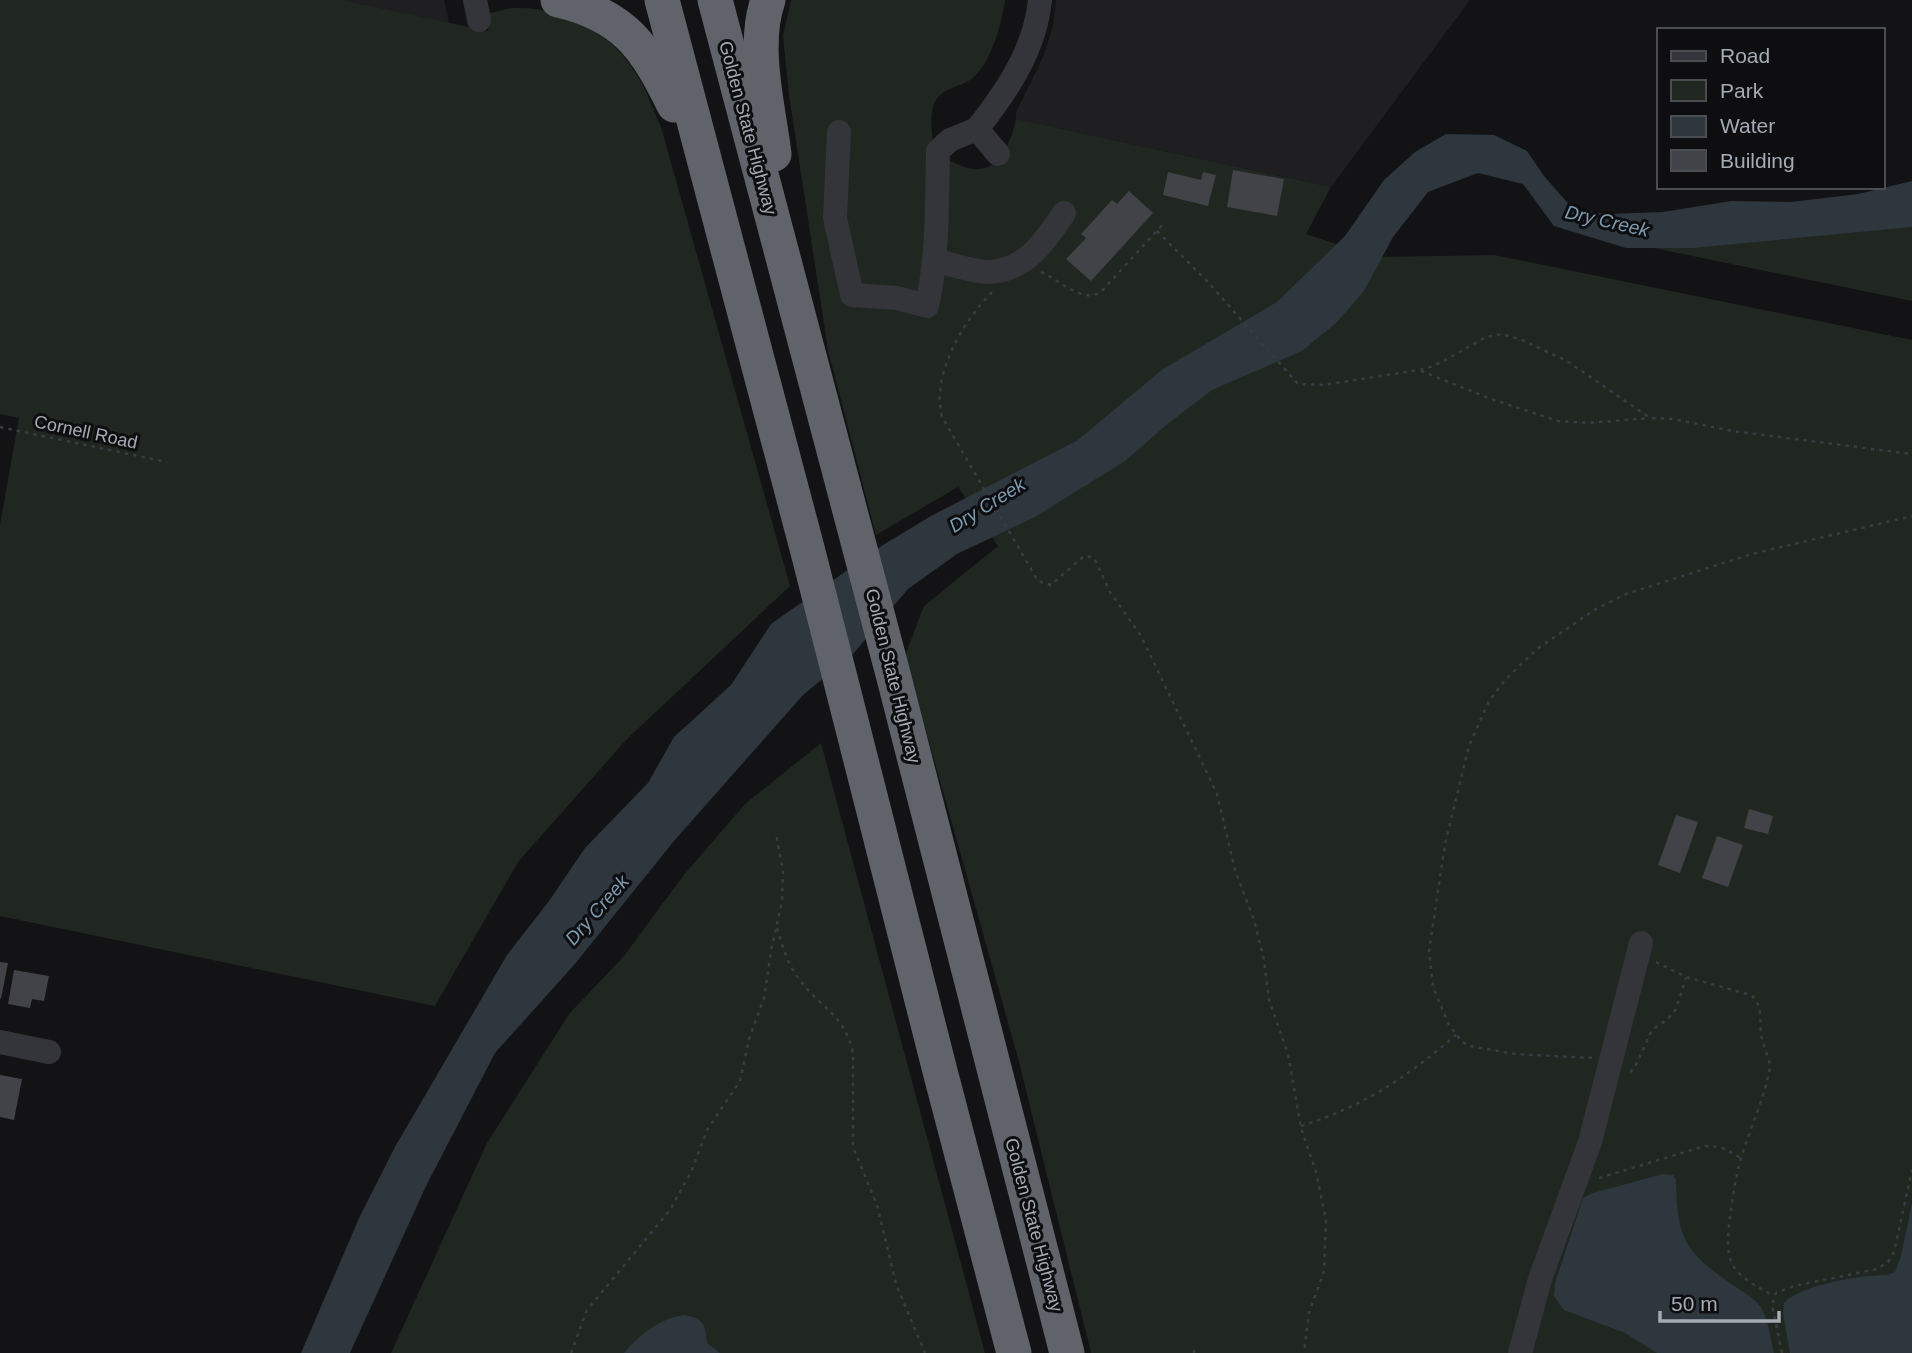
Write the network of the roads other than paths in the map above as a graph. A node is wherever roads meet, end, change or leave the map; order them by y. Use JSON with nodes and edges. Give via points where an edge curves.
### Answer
{"nodes":[{"id":1,"x":558,"y":0,"type":"edge"},
{"id":2,"x":662,"y":0,"type":"edge"},
{"id":3,"x":715,"y":0,"type":"edge"},
{"id":4,"x":768,"y":0,"type":"edge"},
{"id":5,"x":1040,"y":0,"type":"edge"},
{"id":6,"x":977,"y":129,"type":"junction"},
{"id":7,"x":839,"y":132,"type":"dead end"},
{"id":8,"x":998,"y":154,"type":"dead end"},
{"id":9,"x":707,"y":174,"type":"junction"},
{"id":10,"x":1064,"y":213,"type":"dead end"},
{"id":11,"x":934,"y":260,"type":"junction"},
{"id":12,"x":790,"y":286,"type":"junction"},
{"id":13,"x":1640,"y":947,"type":"road end"},
{"id":14,"x":0,"y":1042,"type":"edge"},
{"id":15,"x":49,"y":1052,"type":"dead end"},
{"id":16,"x":1014,"y":1353,"type":"edge"},
{"id":17,"x":1067,"y":1353,"type":"edge"},
{"id":18,"x":1520,"y":1353,"type":"edge"}],
"edges":[{"from":1,"to":9,"type":"highway","via":[[602,14],[639,46],[656,68]]},
{"from":2,"to":9,"type":"highway"},
{"from":3,"to":12,"type":"highway","name":"Golden State Highway"},
{"from":4,"to":12,"type":"highway","via":[[761,51]]},
{"from":5,"to":6,"type":"street","via":[[1026,56]]},
{"from":6,"to":8,"type":"street"},
{"from":6,"to":11,"type":"street","via":[[950,140],[938,152]]},
{"from":7,"to":11,"type":"street","via":[[835,218],[852,295],[897,298],[927,306]]},
{"from":9,"to":16,"type":"highway"},
{"from":10,"to":11,"type":"street","via":[[1040,249],[1011,268],[987,272]]},
{"from":12,"to":17,"type":"highway","name":"Golden State Highway"},
{"from":13,"to":18,"type":"street","via":[[1590,1142],[1540,1279]]},
{"from":14,"to":15,"type":"street"}]}
